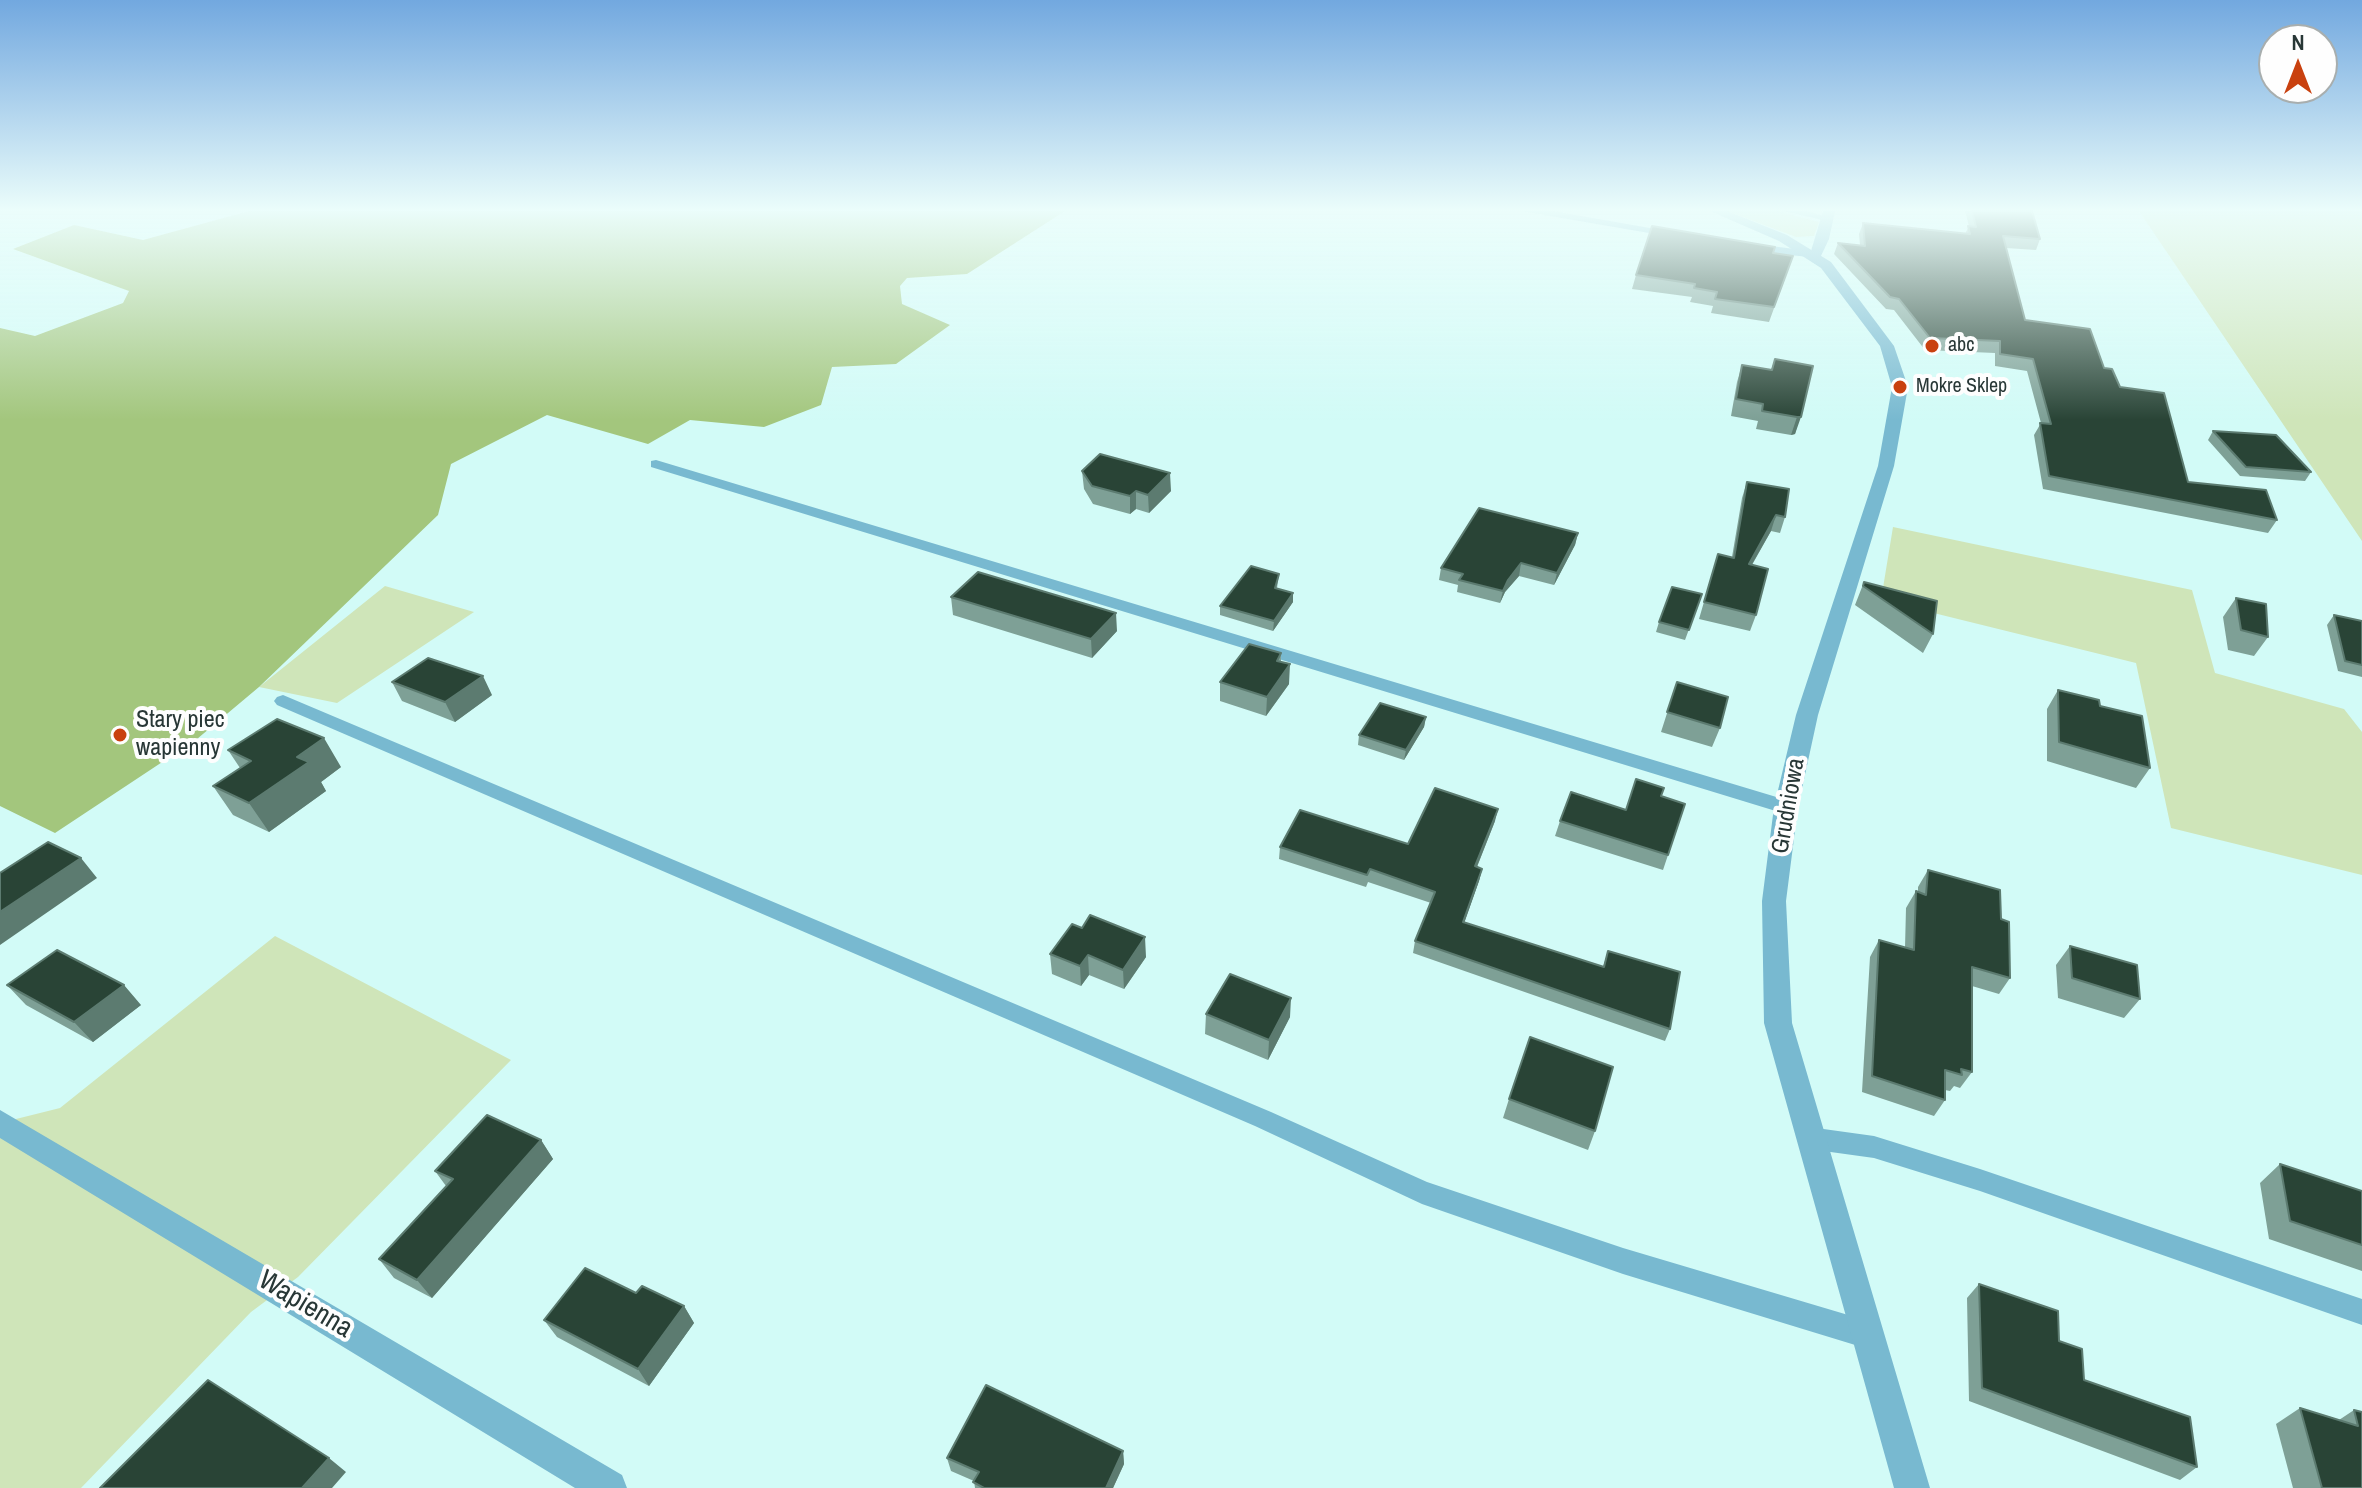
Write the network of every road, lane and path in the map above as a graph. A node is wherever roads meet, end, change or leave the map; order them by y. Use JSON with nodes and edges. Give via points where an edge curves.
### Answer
{"nodes":[{"id":1,"x":1835,"y":280,"type":"edge"},
{"id":2,"x":656,"y":464,"type":"dead end"},
{"id":3,"x":283,"y":701,"type":"dead end"},
{"id":4,"x":1786,"y":807,"type":"junction"},
{"id":5,"x":0,"y":1123,"type":"edge"},
{"id":6,"x":1809,"y":1138,"type":"junction"},
{"id":7,"x":2362,"y":1312,"type":"edge"},
{"id":8,"x":1865,"y":1334,"type":"junction"},
{"id":9,"x":609,"y":1488,"type":"edge"},
{"id":10,"x":1912,"y":1488,"type":"edge"}],
"edges":[{"from":1,"to":4,"type":"street","name":"Grudniowa","via":[[1887,346],[1900,387],[1886,466],[1807,715]]},
{"from":2,"to":4,"type":"lane"},
{"from":3,"to":8,"type":"lane","via":[[1422,1192],[1623,1261]]},
{"from":4,"to":6,"type":"street","name":"Grudniowa","via":[[1774,901],[1778,1023]]},
{"from":5,"to":9,"type":"street","name":"Wapienna"},
{"from":6,"to":7,"type":"lane","via":[[1874,1147],[1980,1180]]},
{"from":6,"to":8,"type":"street","name":"Grudniowa"},
{"from":8,"to":10,"type":"street","name":"Grudniowa"}]}
